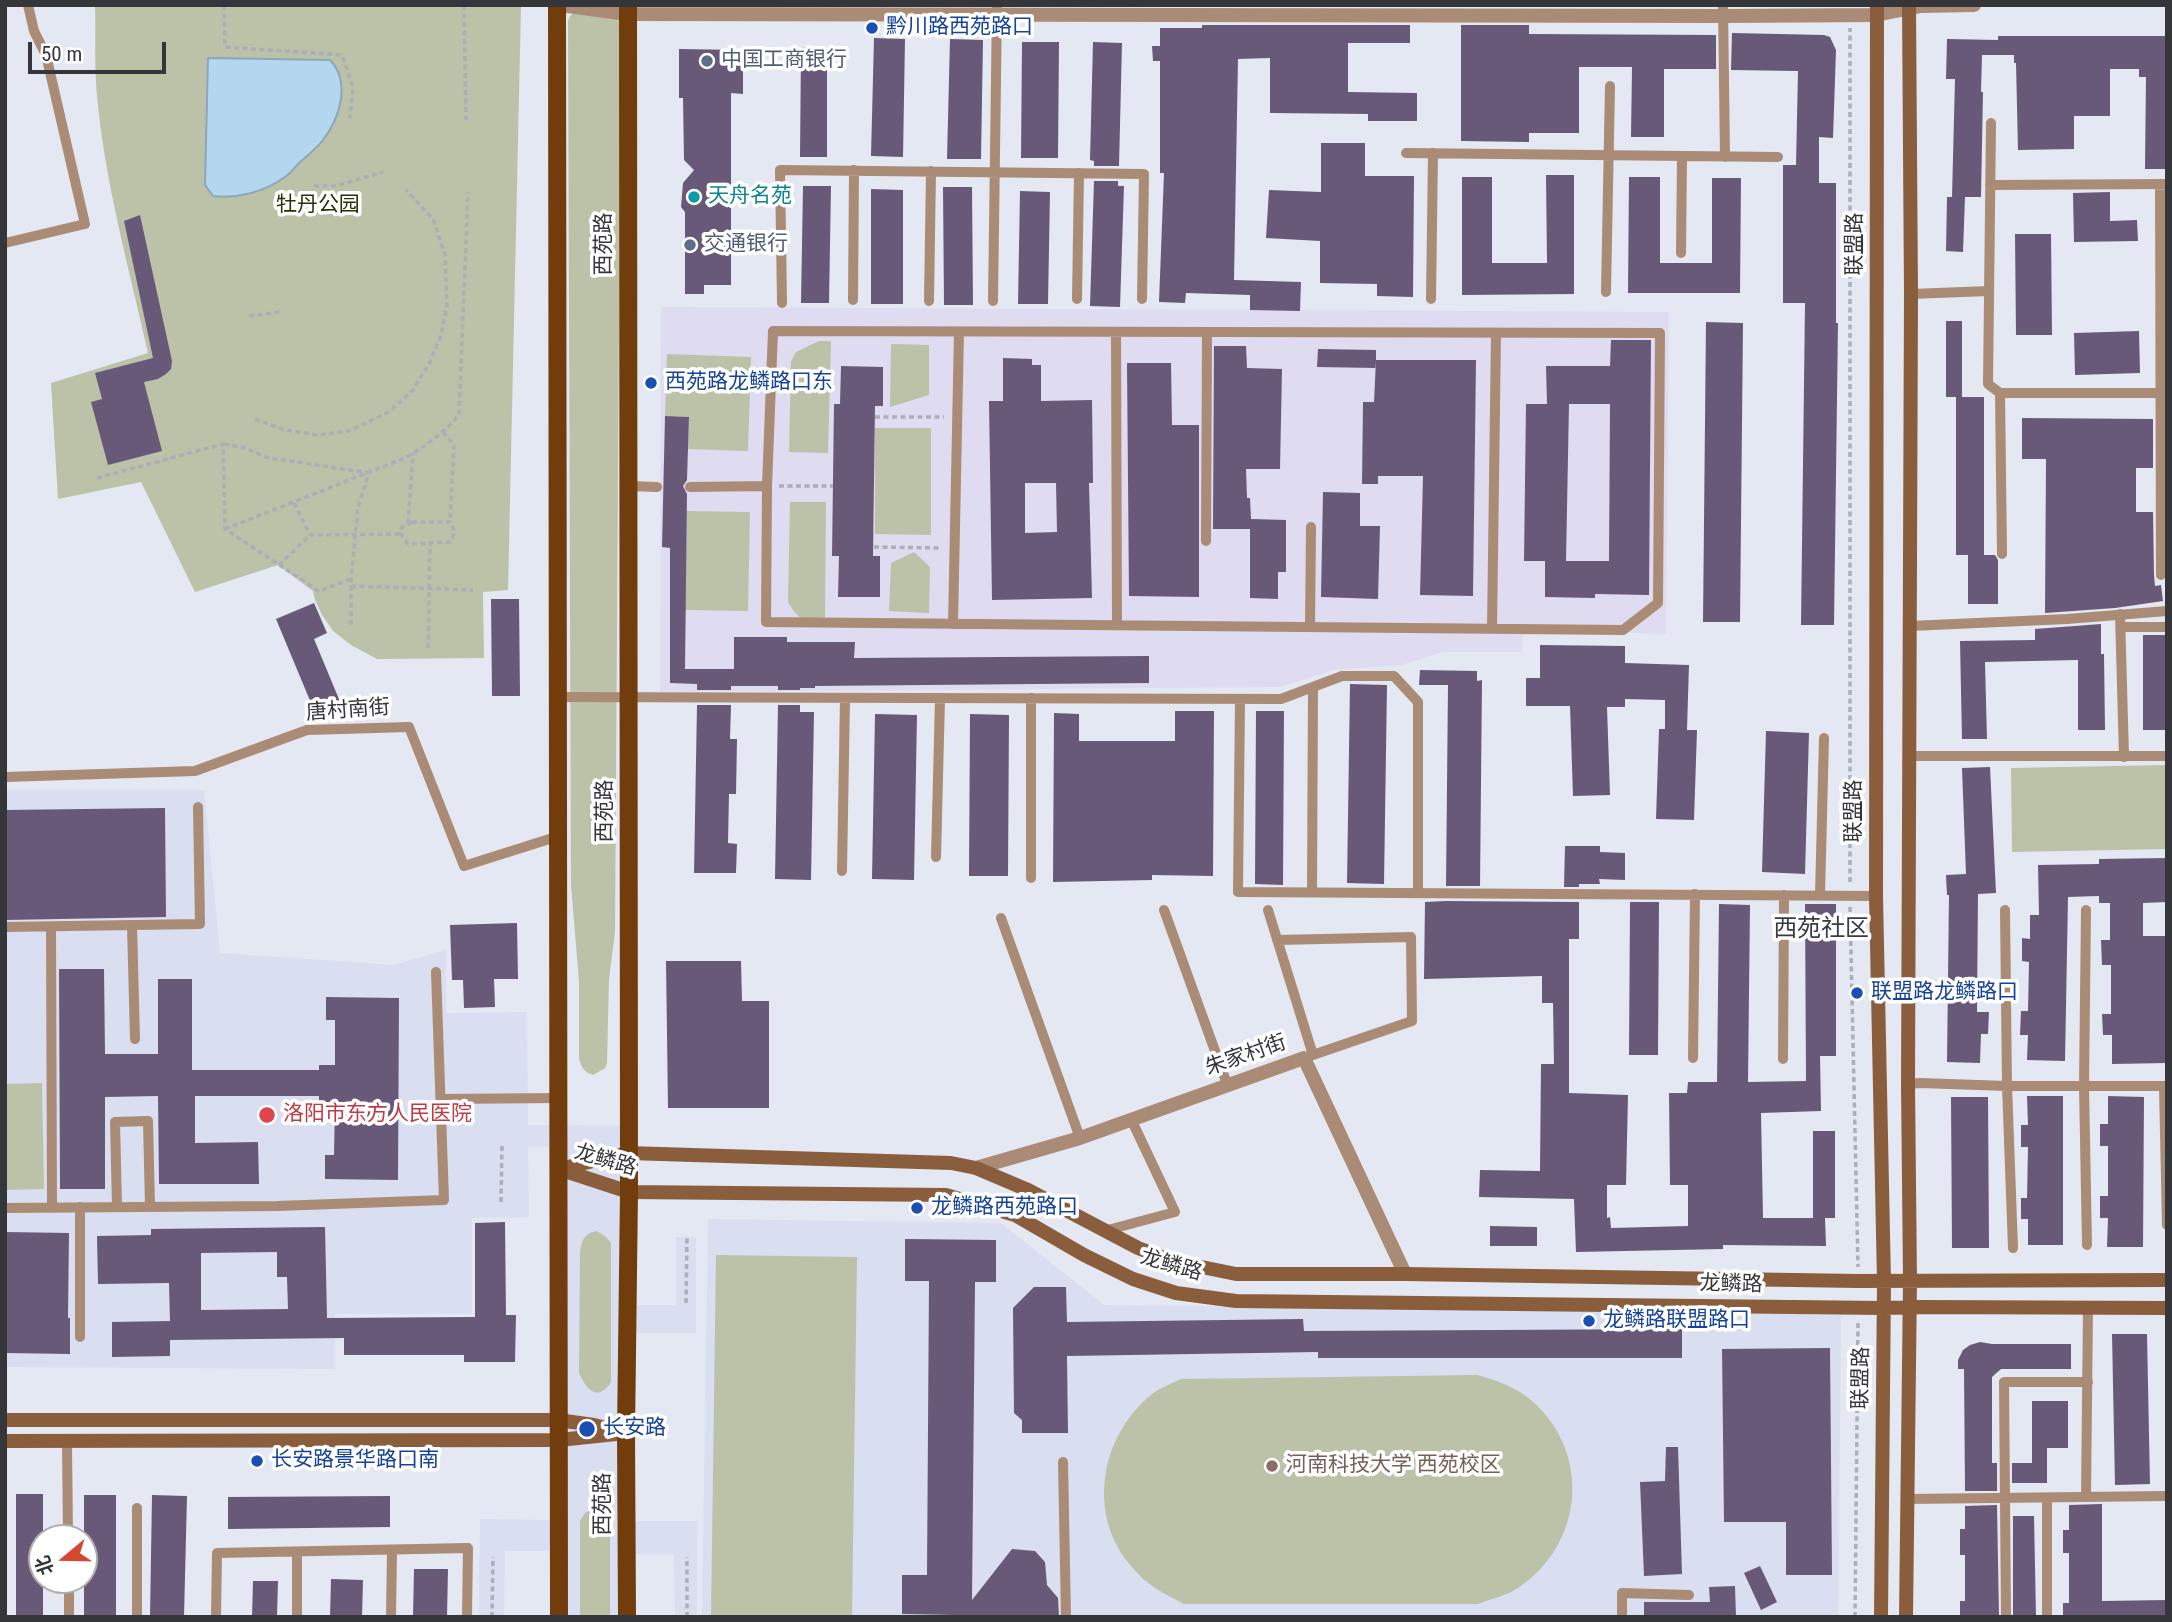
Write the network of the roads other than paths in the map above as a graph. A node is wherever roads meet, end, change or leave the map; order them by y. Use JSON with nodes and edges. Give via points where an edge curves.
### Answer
{"nodes":[{"id":1,"x":28,"y":5,"type":"edge"},
{"id":2,"x":559,"y":5,"type":"edge"},
{"id":3,"x":1974,"y":5,"type":"edge"},
{"id":4,"x":1907,"y":6,"type":"edge"},
{"id":5,"x":997,"y":9,"type":"edge"},
{"id":6,"x":628,"y":10,"type":"edge"},
{"id":7,"x":1876,"y":10,"type":"edge"},
{"id":8,"x":1723,"y":11,"type":"edge"},
{"id":9,"x":1610,"y":86,"type":"dead end"},
{"id":10,"x":1991,"y":123,"type":"dead end"},
{"id":11,"x":1406,"y":153,"type":"dead end"},
{"id":12,"x":1433,"y":153,"type":"junction"},
{"id":13,"x":1609,"y":156,"type":"junction"},
{"id":14,"x":1682,"y":156,"type":"junction"},
{"id":15,"x":1725,"y":157,"type":"junction"},
{"id":16,"x":1778,"y":158,"type":"dead end"},
{"id":17,"x":854,"y":170,"type":"junction"},
{"id":18,"x":931,"y":171,"type":"junction"},
{"id":19,"x":994,"y":172,"type":"junction"},
{"id":20,"x":1079,"y":173,"type":"junction"},
{"id":21,"x":2163,"y":184,"type":"edge"},
{"id":22,"x":1990,"y":185,"type":"junction"},
{"id":23,"x":5,"y":243,"type":"edge"},
{"id":24,"x":1681,"y":253,"type":"dead end"},
{"id":25,"x":1989,"y":291,"type":"junction"},
{"id":26,"x":1606,"y":292,"type":"dead end"},
{"id":27,"x":1911,"y":294,"type":"junction"},
{"id":28,"x":1077,"y":299,"type":"dead end"},
{"id":29,"x":1142,"y":299,"type":"dead end"},
{"id":30,"x":1431,"y":299,"type":"dead end"},
{"id":31,"x":853,"y":300,"type":"dead end"},
{"id":32,"x":929,"y":301,"type":"dead end"},
{"id":33,"x":993,"y":301,"type":"dead end"},
{"id":34,"x":782,"y":303,"type":"dead end"},
{"id":35,"x":959,"y":332,"type":"junction"},
{"id":36,"x":1116,"y":332,"type":"junction"},
{"id":37,"x":1207,"y":332,"type":"junction"},
{"id":38,"x":1496,"y":332,"type":"junction"},
{"id":39,"x":2000,"y":393,"type":"junction"},
{"id":40,"x":2164,"y":393,"type":"edge"},
{"id":41,"x":628,"y":486,"type":"junction"},
{"id":42,"x":657,"y":486,"type":"dead end"},
{"id":43,"x":767,"y":486,"type":"junction"},
{"id":44,"x":690,"y":487,"type":"dead end"},
{"id":45,"x":1311,"y":527,"type":"dead end"},
{"id":46,"x":1206,"y":541,"type":"dead end"},
{"id":47,"x":2002,"y":554,"type":"dead end"},
{"id":48,"x":2161,"y":575,"type":"dead end"},
{"id":49,"x":2167,"y":611,"type":"edge"},
{"id":50,"x":2120,"y":614,"type":"junction"},
{"id":51,"x":953,"y":624,"type":"junction"},
{"id":52,"x":1117,"y":625,"type":"junction"},
{"id":53,"x":1910,"y":626,"type":"junction"},
{"id":54,"x":1310,"y":627,"type":"junction"},
{"id":55,"x":2120,"y":627,"type":"junction"},
{"id":56,"x":2167,"y":627,"type":"edge"},
{"id":57,"x":1492,"y":629,"type":"junction"},
{"id":58,"x":1314,"y":687,"type":"junction"},
{"id":59,"x":558,"y":697,"type":"junction"},
{"id":60,"x":629,"y":697,"type":"junction"},
{"id":61,"x":845,"y":698,"type":"junction"},
{"id":62,"x":940,"y":698,"type":"junction"},
{"id":63,"x":1031,"y":698,"type":"junction"},
{"id":64,"x":1240,"y":699,"type":"junction"},
{"id":65,"x":1824,"y":738,"type":"dead end"},
{"id":66,"x":1910,"y":756,"type":"junction"},
{"id":67,"x":2167,"y":756,"type":"edge"},
{"id":68,"x":2123,"y":757,"type":"junction"},
{"id":69,"x":5,"y":777,"type":"edge"},
{"id":70,"x":198,"y":807,"type":"dead end"},
{"id":71,"x":559,"y":836,"type":"junction"},
{"id":72,"x":936,"y":857,"type":"dead end"},
{"id":73,"x":842,"y":871,"type":"dead end"},
{"id":74,"x":1031,"y":878,"type":"dead end"},
{"id":75,"x":1312,"y":892,"type":"junction"},
{"id":76,"x":1418,"y":893,"type":"junction"},
{"id":77,"x":1695,"y":894,"type":"junction"},
{"id":78,"x":1784,"y":895,"type":"junction"},
{"id":79,"x":1820,"y":895,"type":"junction"},
{"id":80,"x":1876,"y":896,"type":"junction"},
{"id":81,"x":1268,"y":910,"type":"dead end"},
{"id":82,"x":2004,"y":910,"type":"dead end"},
{"id":83,"x":2086,"y":910,"type":"dead end"},
{"id":84,"x":1164,"y":911,"type":"dead end"},
{"id":85,"x":1001,"y":918,"type":"dead end"},
{"id":86,"x":132,"y":925,"type":"junction"},
{"id":87,"x":51,"y":927,"type":"junction"},
{"id":88,"x":5,"y":928,"type":"edge"},
{"id":89,"x":1277,"y":940,"type":"junction"},
{"id":90,"x":436,"y":972,"type":"dead end"},
{"id":91,"x":135,"y":1039,"type":"dead end"},
{"id":92,"x":1308,"y":1056,"type":"junction"},
{"id":93,"x":1693,"y":1058,"type":"dead end"},
{"id":94,"x":1783,"y":1059,"type":"dead end"},
{"id":95,"x":1227,"y":1084,"type":"junction"},
{"id":96,"x":1908,"y":1084,"type":"junction"},
{"id":97,"x":2007,"y":1086,"type":"junction"},
{"id":98,"x":2084,"y":1086,"type":"junction"},
{"id":99,"x":2165,"y":1086,"type":"edge"},
{"id":100,"x":559,"y":1098,"type":"junction"},
{"id":101,"x":441,"y":1099,"type":"junction"},
{"id":102,"x":1131,"y":1119,"type":"junction"},
{"id":103,"x":1080,"y":1138,"type":"junction"},
{"id":104,"x":628,"y":1153,"type":"junction"},
{"id":105,"x":976,"y":1168,"type":"junction"},
{"id":106,"x":559,"y":1169,"type":"junction"},
{"id":107,"x":629,"y":1192,"type":"junction"},
{"id":108,"x":52,"y":1207,"type":"junction"},
{"id":109,"x":80,"y":1207,"type":"junction"},
{"id":110,"x":117,"y":1207,"type":"junction"},
{"id":111,"x":150,"y":1207,"type":"junction"},
{"id":112,"x":5,"y":1208,"type":"edge"},
{"id":113,"x":2167,"y":1225,"type":"edge"},
{"id":114,"x":1104,"y":1231,"type":"junction"},
{"id":115,"x":2087,"y":1245,"type":"dead end"},
{"id":116,"x":2012,"y":1248,"type":"dead end"},
{"id":117,"x":1405,"y":1274,"type":"junction"},
{"id":118,"x":2167,"y":1280,"type":"edge"},
{"id":119,"x":1884,"y":1281,"type":"junction"},
{"id":120,"x":1910,"y":1281,"type":"junction"},
{"id":121,"x":1884,"y":1308,"type":"junction"},
{"id":122,"x":1910,"y":1308,"type":"junction"},
{"id":123,"x":2088,"y":1308,"type":"junction"},
{"id":124,"x":2167,"y":1308,"type":"edge"},
{"id":125,"x":80,"y":1338,"type":"dead end"},
{"id":126,"x":2088,"y":1382,"type":"junction"},
{"id":127,"x":5,"y":1420,"type":"edge"},
{"id":128,"x":558,"y":1420,"type":"junction"},
{"id":129,"x":626,"y":1433,"type":"junction"},
{"id":130,"x":559,"y":1440,"type":"junction"},
{"id":131,"x":5,"y":1441,"type":"edge"},
{"id":132,"x":67,"y":1442,"type":"junction"},
{"id":133,"x":1063,"y":1462,"type":"dead end"},
{"id":134,"x":2167,"y":1496,"type":"edge"},
{"id":135,"x":2047,"y":1497,"type":"junction"},
{"id":136,"x":2086,"y":1497,"type":"junction"},
{"id":137,"x":2005,"y":1498,"type":"junction"},
{"id":138,"x":1907,"y":1499,"type":"junction"},
{"id":139,"x":137,"y":1508,"type":"dead end"},
{"id":140,"x":68,"y":1524,"type":"edge"},
{"id":141,"x":392,"y":1550,"type":"junction"},
{"id":142,"x":297,"y":1552,"type":"junction"},
{"id":143,"x":69,"y":1594,"type":"edge"},
{"id":144,"x":1689,"y":1595,"type":"dead end"},
{"id":145,"x":69,"y":1617,"type":"edge"},
{"id":146,"x":137,"y":1617,"type":"edge"},
{"id":147,"x":216,"y":1617,"type":"edge"},
{"id":148,"x":297,"y":1617,"type":"edge"},
{"id":149,"x":391,"y":1617,"type":"edge"},
{"id":150,"x":467,"y":1617,"type":"edge"},
{"id":151,"x":559,"y":1617,"type":"edge"},
{"id":152,"x":627,"y":1617,"type":"edge"},
{"id":153,"x":1066,"y":1617,"type":"edge"},
{"id":154,"x":1622,"y":1617,"type":"edge"},
{"id":155,"x":1881,"y":1617,"type":"edge"},
{"id":156,"x":1906,"y":1617,"type":"edge"},
{"id":157,"x":2006,"y":1617,"type":"edge"},
{"id":158,"x":2047,"y":1617,"type":"edge"}],
"edges":[{"from":1,"to":23,"type":"lane","via":[[46,55],[85,224]]},
{"from":2,"to":6,"type":"street"},
{"from":2,"to":59,"type":"main road"},
{"from":3,"to":4,"type":"street"},
{"from":4,"to":7,"type":"street"},
{"from":4,"to":27,"type":"main road"},
{"from":5,"to":6,"type":"street"},
{"from":5,"to":8,"type":"street"},
{"from":5,"to":19,"type":"lane"},
{"from":6,"to":41,"type":"main road","name":"西苑路"},
{"from":7,"to":8,"type":"street","via":[[1850,15]]},
{"from":7,"to":80,"type":"main road","name":"联盟路"},
{"from":8,"to":15,"type":"lane"},
{"from":9,"to":13,"type":"lane"},
{"from":10,"to":22,"type":"lane"},
{"from":11,"to":12,"type":"lane"},
{"from":12,"to":13,"type":"lane"},
{"from":12,"to":30,"type":"lane"},
{"from":13,"to":14,"type":"lane"},
{"from":13,"to":26,"type":"lane"},
{"from":14,"to":15,"type":"lane"},
{"from":14,"to":24,"type":"lane"},
{"from":15,"to":16,"type":"lane"},
{"from":17,"to":18,"type":"lane"},
{"from":17,"to":31,"type":"lane"},
{"from":17,"to":34,"type":"lane","via":[[780,170]]},
{"from":18,"to":19,"type":"lane"},
{"from":18,"to":32,"type":"lane"},
{"from":19,"to":20,"type":"lane"},
{"from":19,"to":33,"type":"lane"},
{"from":20,"to":28,"type":"lane"},
{"from":20,"to":29,"type":"lane","via":[[1144,174]]},
{"from":21,"to":22,"type":"lane"},
{"from":21,"to":40,"type":"lane"},
{"from":22,"to":25,"type":"lane"},
{"from":25,"to":27,"type":"lane"},
{"from":25,"to":39,"type":"lane","via":[[1988,384]]},
{"from":27,"to":53,"type":"main road"},
{"from":35,"to":36,"type":"lane"},
{"from":35,"to":43,"type":"lane","via":[[773,331]]},
{"from":35,"to":51,"type":"lane"},
{"from":36,"to":37,"type":"lane"},
{"from":36,"to":52,"type":"lane"},
{"from":37,"to":38,"type":"lane"},
{"from":37,"to":46,"type":"lane"},
{"from":38,"to":57,"type":"lane"},
{"from":38,"to":57,"type":"lane","via":[[1660,333],[1658,603],[1623,630]]},
{"from":39,"to":40,"type":"lane"},
{"from":39,"to":47,"type":"lane"},
{"from":40,"to":48,"type":"lane"},
{"from":41,"to":42,"type":"lane"},
{"from":41,"to":60,"type":"main road","name":"西苑路"},
{"from":43,"to":44,"type":"lane"},
{"from":43,"to":51,"type":"lane","via":[[766,622]]},
{"from":45,"to":54,"type":"lane"},
{"from":49,"to":50,"type":"lane"},
{"from":50,"to":53,"type":"lane"},
{"from":50,"to":55,"type":"lane"},
{"from":51,"to":52,"type":"lane"},
{"from":52,"to":54,"type":"lane"},
{"from":53,"to":66,"type":"main road"},
{"from":54,"to":57,"type":"lane"},
{"from":55,"to":56,"type":"lane"},
{"from":55,"to":68,"type":"lane"},
{"from":58,"to":64,"type":"lane","via":[[1281,699]]},
{"from":58,"to":75,"type":"lane"},
{"from":58,"to":76,"type":"lane","via":[[1342,676],[1394,676],[1418,702]]},
{"from":59,"to":60,"type":"lane"},
{"from":59,"to":71,"type":"main road"},
{"from":60,"to":61,"type":"lane"},
{"from":60,"to":104,"type":"main road","name":"西苑路"},
{"from":61,"to":62,"type":"lane"},
{"from":61,"to":73,"type":"lane"},
{"from":62,"to":63,"type":"lane"},
{"from":62,"to":72,"type":"lane"},
{"from":63,"to":64,"type":"lane"},
{"from":63,"to":74,"type":"lane"},
{"from":64,"to":75,"type":"lane","via":[[1238,892]]},
{"from":65,"to":79,"type":"lane"},
{"from":66,"to":68,"type":"lane"},
{"from":66,"to":96,"type":"main road"},
{"from":67,"to":68,"type":"lane"},
{"from":69,"to":71,"type":"lane","name":"唐村南街","via":[[195,771],[307,730],[409,727],[464,866]]},
{"from":70,"to":86,"type":"lane","via":[[201,924]]},
{"from":71,"to":100,"type":"main road"},
{"from":75,"to":76,"type":"lane"},
{"from":76,"to":77,"type":"lane"},
{"from":77,"to":78,"type":"lane"},
{"from":77,"to":93,"type":"lane"},
{"from":78,"to":79,"type":"lane"},
{"from":78,"to":94,"type":"lane"},
{"from":79,"to":80,"type":"lane"},
{"from":80,"to":119,"type":"main road","name":"联盟路"},
{"from":81,"to":89,"type":"lane"},
{"from":82,"to":97,"type":"lane"},
{"from":83,"to":98,"type":"lane"},
{"from":84,"to":95,"type":"lane"},
{"from":85,"to":103,"type":"lane"},
{"from":86,"to":87,"type":"lane"},
{"from":86,"to":91,"type":"lane"},
{"from":87,"to":88,"type":"lane"},
{"from":87,"to":108,"type":"lane"},
{"from":89,"to":92,"type":"lane"},
{"from":89,"to":92,"type":"lane","via":[[1411,937],[1412,1021]]},
{"from":90,"to":101,"type":"lane"},
{"from":92,"to":95,"type":"street","name":"朱家村街"},
{"from":92,"to":117,"type":"street","name":"朱家村街"},
{"from":95,"to":102,"type":"street","name":"朱家村街"},
{"from":96,"to":97,"type":"lane"},
{"from":96,"to":120,"type":"main road"},
{"from":97,"to":98,"type":"lane"},
{"from":97,"to":116,"type":"lane"},
{"from":98,"to":99,"type":"lane"},
{"from":98,"to":115,"type":"lane"},
{"from":99,"to":113,"type":"lane"},
{"from":100,"to":101,"type":"lane"},
{"from":100,"to":106,"type":"main road"},
{"from":101,"to":111,"type":"lane","via":[[444,1200]]},
{"from":102,"to":103,"type":"street","name":"朱家村街"},
{"from":102,"to":114,"type":"lane","via":[[1175,1212]]},
{"from":103,"to":105,"type":"street","name":"朱家村街"},
{"from":104,"to":105,"type":"main road","name":"龙鳞路","via":[[951,1163]]},
{"from":104,"to":106,"type":"main road","name":"龙鳞路"},
{"from":104,"to":107,"type":"main road","name":"西苑路"},
{"from":105,"to":114,"type":"main road","name":"龙鳞路"},
{"from":106,"to":107,"type":"main road","name":"龙鳞路"},
{"from":106,"to":128,"type":"main road"},
{"from":107,"to":121,"type":"main road","name":"龙鳞路","via":[[946,1195],[1015,1215],[1133,1279],[1176,1293],[1218,1299]]},
{"from":107,"to":129,"type":"main road","name":"西苑路"},
{"from":108,"to":109,"type":"lane"},
{"from":108,"to":112,"type":"lane"},
{"from":109,"to":110,"type":"lane"},
{"from":109,"to":125,"type":"lane"},
{"from":110,"to":111,"type":"lane"},
{"from":110,"to":111,"type":"lane","via":[[115,1122],[148,1121]]},
{"from":114,"to":117,"type":"main road","name":"龙鳞路","via":[[1172,1261],[1236,1274]]},
{"from":117,"to":119,"type":"main road","name":"龙鳞路"},
{"from":118,"to":120,"type":"main road","name":"龙鳞路"},
{"from":119,"to":120,"type":"main road","name":"龙鳞路"},
{"from":119,"to":121,"type":"main road","name":"联盟路"},
{"from":120,"to":122,"type":"main road"},
{"from":121,"to":122,"type":"main road","name":"龙鳞路"},
{"from":121,"to":155,"type":"main road","name":"联盟路"},
{"from":122,"to":123,"type":"main road","name":"龙鳞路"},
{"from":122,"to":138,"type":"main road"},
{"from":123,"to":124,"type":"main road","name":"龙鳞路"},
{"from":123,"to":126,"type":"lane"},
{"from":126,"to":136,"type":"lane"},
{"from":126,"to":137,"type":"lane","via":[[2004,1382]]},
{"from":127,"to":128,"type":"main road"},
{"from":128,"to":129,"type":"main road"},
{"from":128,"to":130,"type":"main road"},
{"from":129,"to":130,"type":"main road"},
{"from":129,"to":152,"type":"main road","name":"西苑路"},
{"from":130,"to":132,"type":"main road"},
{"from":130,"to":151,"type":"main road"},
{"from":131,"to":132,"type":"main road"},
{"from":132,"to":140,"type":"lane"},
{"from":133,"to":153,"type":"lane"},
{"from":134,"to":136,"type":"lane"},
{"from":135,"to":136,"type":"lane"},
{"from":135,"to":137,"type":"lane"},
{"from":135,"to":158,"type":"lane"},
{"from":137,"to":138,"type":"lane"},
{"from":137,"to":157,"type":"lane"},
{"from":138,"to":156,"type":"main road"},
{"from":139,"to":146,"type":"lane"},
{"from":141,"to":142,"type":"lane"},
{"from":141,"to":149,"type":"lane"},
{"from":141,"to":150,"type":"lane","via":[[468,1548]]},
{"from":142,"to":147,"type":"lane","via":[[217,1553]]},
{"from":142,"to":148,"type":"lane"},
{"from":143,"to":145,"type":"lane"},
{"from":144,"to":154,"type":"lane","via":[[1622,1593]]}]}
